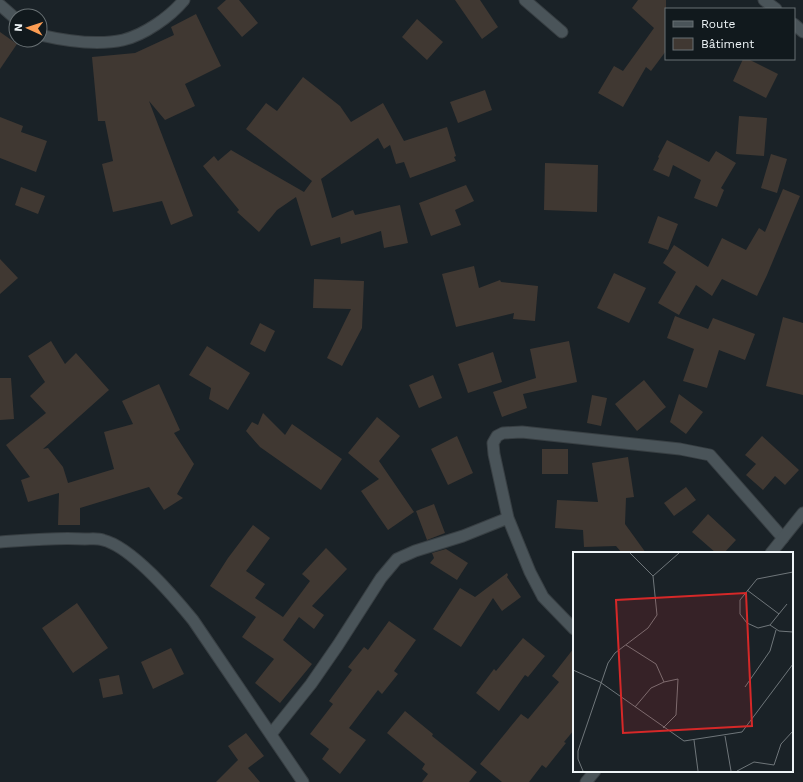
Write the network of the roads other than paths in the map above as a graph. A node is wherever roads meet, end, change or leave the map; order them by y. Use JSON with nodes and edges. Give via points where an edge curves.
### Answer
{"nodes":[{"id":1,"x":184,"y":0,"type":"edge"},
{"id":2,"x":524,"y":0,"type":"edge"},
{"id":3,"x":764,"y":0,"type":"edge"},
{"id":4,"x":0,"y":5,"type":"edge"},
{"id":5,"x":775,"y":8,"type":"edge"},
{"id":6,"x":8,"y":12,"type":"edge"},
{"id":7,"x":795,"y":25,"type":"edge"},
{"id":8,"x":562,"y":32,"type":"dead end"},
{"id":9,"x":803,"y":32,"type":"edge"},
{"id":10,"x":48,"y":36,"type":"edge"},
{"id":11,"x":803,"y":513,"type":"edge"},
{"id":12,"x":508,"y":518,"type":"junction"},
{"id":13,"x":783,"y":538,"type":"junction"},
{"id":14,"x":0,"y":542,"type":"edge"},
{"id":15,"x":772,"y":552,"type":"edge"},
{"id":16,"x":573,"y":628,"type":"edge"},
{"id":17,"x":271,"y":734,"type":"junction"},
{"id":18,"x":594,"y":772,"type":"edge"},
{"id":19,"x":303,"y":782,"type":"edge"},
{"id":20,"x":586,"y":782,"type":"edge"}],
"edges":[{"from":1,"to":10,"type":"street","via":[[164,19],[123,40],[97,42]]},
{"from":2,"to":8,"type":"street"},
{"from":3,"to":5,"type":"street"},
{"from":4,"to":6,"type":"street"},
{"from":7,"to":9,"type":"street"},
{"from":11,"to":13,"type":"street"},
{"from":12,"to":13,"type":"street","via":[[493,443],[497,436],[503,433],[522,432],[680,448],[710,455]]},
{"from":12,"to":16,"type":"street","via":[[543,597]]},
{"from":12,"to":17,"type":"street","via":[[397,559],[381,578],[311,684]]},
{"from":13,"to":15,"type":"street"},
{"from":14,"to":17,"type":"street","via":[[81,539],[103,540],[120,547],[157,579],[185,610]]},
{"from":17,"to":19,"type":"street"},
{"from":18,"to":20,"type":"street"}]}
